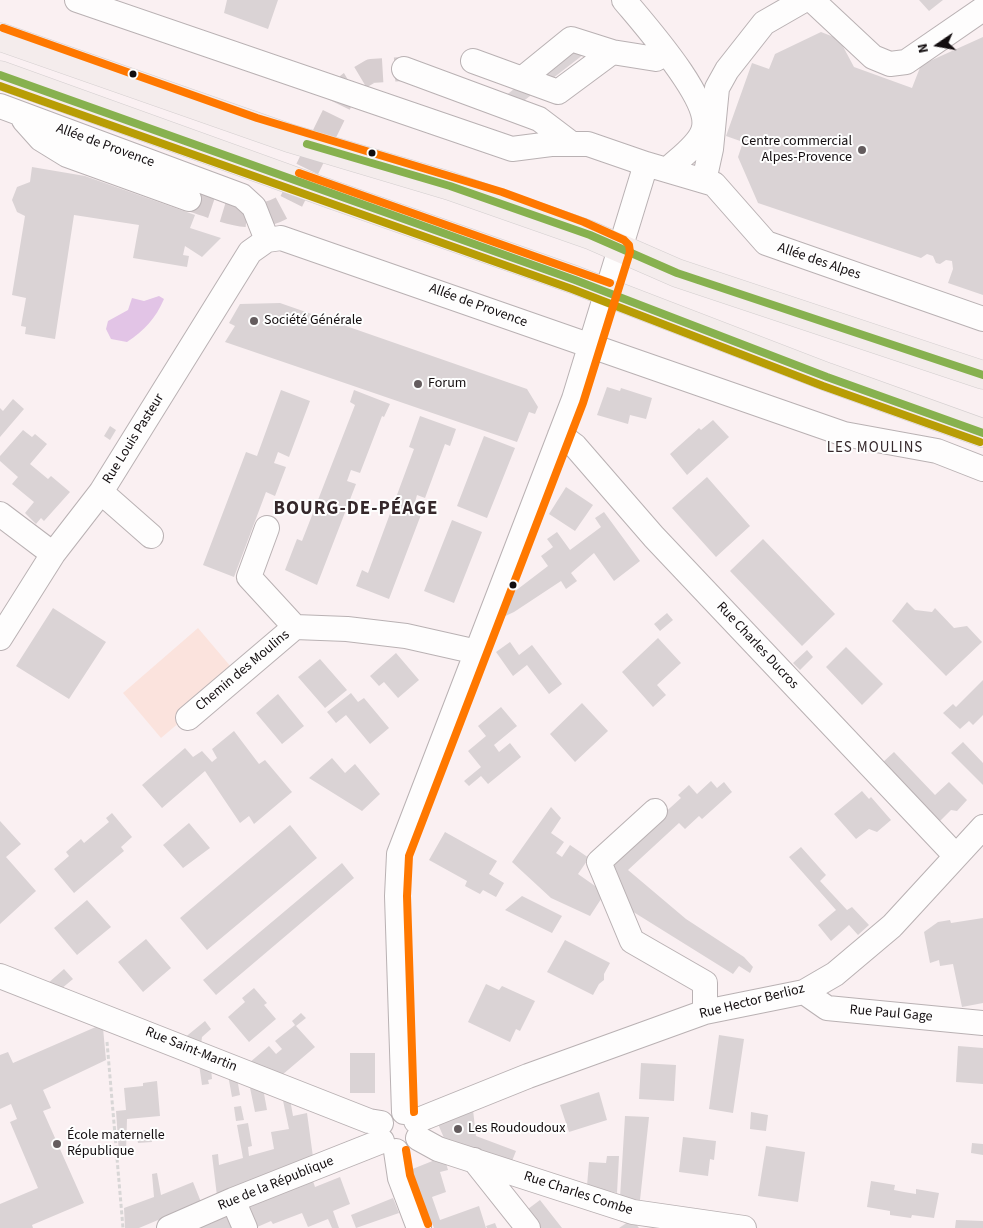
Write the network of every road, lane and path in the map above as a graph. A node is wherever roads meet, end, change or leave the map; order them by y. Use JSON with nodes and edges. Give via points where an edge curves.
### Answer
{"nodes":[{"id":1,"x":77,"y":0,"type":"edge"},
{"id":2,"x":624,"y":0,"type":"edge"},
{"id":3,"x":804,"y":0,"type":"edge"},
{"id":4,"x":812,"y":0,"type":"edge"},
{"id":5,"x":983,"y":9,"type":"edge"},
{"id":6,"x":0,"y":37,"type":"edge"},
{"id":7,"x":612,"y":52,"type":"junction"},
{"id":8,"x":660,"y":54,"type":"junction"},
{"id":9,"x":473,"y":61,"type":"dead end"},
{"id":10,"x":529,"y":68,"type":"junction"},
{"id":11,"x":404,"y":69,"type":"tunnel mouth"},
{"id":12,"x":0,"y":75,"type":"edge"},
{"id":13,"x":573,"y":81,"type":"junction"},
{"id":14,"x":10,"y":111,"type":"edge"},
{"id":15,"x":572,"y":144,"type":"junction"},
{"id":16,"x":656,"y":167,"type":"junction"},
{"id":17,"x":704,"y":181,"type":"junction"},
{"id":18,"x":189,"y":199,"type":"tunnel mouth"},
{"id":19,"x":267,"y":240,"type":"junction"},
{"id":20,"x":620,"y":249,"type":"junction"},
{"id":21,"x":607,"y":292,"type":"junction"},
{"id":22,"x":983,"y":318,"type":"edge"},
{"id":23,"x":591,"y":346,"type":"junction"},
{"id":24,"x":983,"y":375,"type":"edge"},
{"id":25,"x":983,"y":433,"type":"edge"},
{"id":26,"x":560,"y":435,"type":"junction"},
{"id":27,"x":983,"y":469,"type":"edge"},
{"id":28,"x":101,"y":492,"type":"junction"},
{"id":29,"x":0,"y":514,"type":"edge"},
{"id":30,"x":267,"y":528,"type":"dead end"},
{"id":31,"x":151,"y":536,"type":"dead end"},
{"id":32,"x":53,"y":554,"type":"junction"},
{"id":33,"x":295,"y":627,"type":"junction"},
{"id":34,"x":0,"y":638,"type":"edge"},
{"id":35,"x":477,"y":652,"type":"junction"},
{"id":36,"x":188,"y":718,"type":"dead end"},
{"id":37,"x":655,"y":811,"type":"dead end"},
{"id":38,"x":983,"y":828,"type":"edge"},
{"id":39,"x":955,"y":855,"type":"junction"},
{"id":40,"x":0,"y":976,"type":"edge"},
{"id":41,"x":804,"y":992,"type":"junction"},
{"id":42,"x":705,"y":1012,"type":"junction"},
{"id":43,"x":105,"y":1015,"type":"junction"},
{"id":44,"x":983,"y":1023,"type":"edge"},
{"id":45,"x":413,"y":1124,"type":"junction"},
{"id":46,"x":386,"y":1138,"type":"junction"},
{"id":47,"x":474,"y":1160,"type":"junction"},
{"id":48,"x":233,"y":1200,"type":"junction"},
{"id":49,"x":734,"y":1227,"type":"edge"},
{"id":50,"x":123,"y":1228,"type":"edge"},
{"id":51,"x":170,"y":1228,"type":"edge"},
{"id":52,"x":245,"y":1228,"type":"edge"},
{"id":53,"x":419,"y":1228,"type":"edge"},
{"id":54,"x":528,"y":1228,"type":"edge"}],
"edges":[{"from":1,"to":15,"type":"street","name":"Allée des Alpes","via":[[512,149]]},
{"from":2,"to":8,"type":"street"},
{"from":3,"to":17,"type":"street","via":[[764,23],[717,88],[711,149]]},
{"from":4,"to":5,"type":"street","via":[[873,57],[890,64],[906,62]]},
{"from":6,"to":20,"type":"main road","via":[[289,138],[450,186],[590,235]]},
{"from":7,"to":8,"type":"street"},
{"from":7,"to":10,"type":"street","via":[[571,39]]},
{"from":7,"to":13,"type":"street"},
{"from":8,"to":16,"type":"street","via":[[689,83],[704,121],[704,130],[699,140]]},
{"from":9,"to":10,"type":"street"},
{"from":10,"to":13,"type":"street"},
{"from":10,"to":13,"type":"street"},
{"from":11,"to":15,"type":"street","via":[[539,119]]},
{"from":12,"to":21,"type":"main road"},
{"from":14,"to":18,"type":"street","via":[[60,151]]},
{"from":14,"to":19,"type":"street","name":"Allée de Provence","via":[[242,196],[254,207]]},
{"from":15,"to":16,"type":"street","name":"Allée des Alpes","via":[[588,144]]},
{"from":16,"to":17,"type":"street","name":"Allée des Alpes"},
{"from":16,"to":20,"type":"street"},
{"from":17,"to":22,"type":"street","name":"Allée des Alpes","via":[[714,184],[766,243]]},
{"from":19,"to":23,"type":"street","name":"Allée de Provence","via":[[281,238],[296,242]]},
{"from":19,"to":28,"type":"street","name":"Rue Louis Pasteur","via":[[250,252]]},
{"from":20,"to":21,"type":"street"},
{"from":20,"to":24,"type":"main road","via":[[677,273]]},
{"from":21,"to":23,"type":"street"},
{"from":21,"to":25,"type":"main road","via":[[818,374]]},
{"from":23,"to":26,"type":"street"},
{"from":23,"to":27,"type":"street","name":"Allée de Provence","via":[[844,434],[937,451]]},
{"from":26,"to":35,"type":"street"},
{"from":26,"to":39,"type":"street","name":"Rue Charles Ducros","via":[[575,446],[654,537]]},
{"from":28,"to":31,"type":"street"},
{"from":28,"to":32,"type":"street","name":"Rue Louis Pasteur"},
{"from":29,"to":32,"type":"street"},
{"from":30,"to":33,"type":"street","via":[[249,577]]},
{"from":32,"to":34,"type":"street","name":"Rue Louis Pasteur"},
{"from":33,"to":35,"type":"street","name":"Chemin des Moulins","via":[[406,636]]},
{"from":33,"to":36,"type":"street","name":"Chemin des Moulins"},
{"from":35,"to":45,"type":"street","via":[[399,854],[397,896]]},
{"from":37,"to":42,"type":"street","via":[[599,862],[632,941],[705,983]]},
{"from":38,"to":39,"type":"street","name":"Rue Hector Berlioz"},
{"from":39,"to":41,"type":"street","name":"Rue Hector Berlioz","via":[[892,926],[835,974]]},
{"from":40,"to":43,"type":"street","name":"Rue Saint-Martin"},
{"from":41,"to":42,"type":"street","name":"Rue Hector Berlioz"},
{"from":41,"to":44,"type":"street","name":"Rue Paul Gage","via":[[827,1008]]},
{"from":42,"to":45,"type":"street","name":"Rue Hector Berlioz","via":[[528,1076]]},
{"from":43,"to":46,"type":"street","name":"Rue Saint-Martin","via":[[369,1121]]},
{"from":43,"to":50,"type":"path"},
{"from":45,"to":46,"type":"street","via":[[391,1113]]},
{"from":45,"to":46,"type":"street","via":[[413,1146],[405,1150]]},
{"from":45,"to":47,"type":"street","name":"Rue Charles Combe","via":[[438,1149]]},
{"from":46,"to":48,"type":"street","name":"Rue de la République"},
{"from":46,"to":53,"type":"street"},
{"from":47,"to":49,"type":"street","name":"Rue Charles Combe","via":[[633,1212]]},
{"from":47,"to":54,"type":"street"},
{"from":48,"to":51,"type":"street","name":"Rue de la République"},
{"from":48,"to":52,"type":"street"}]}
